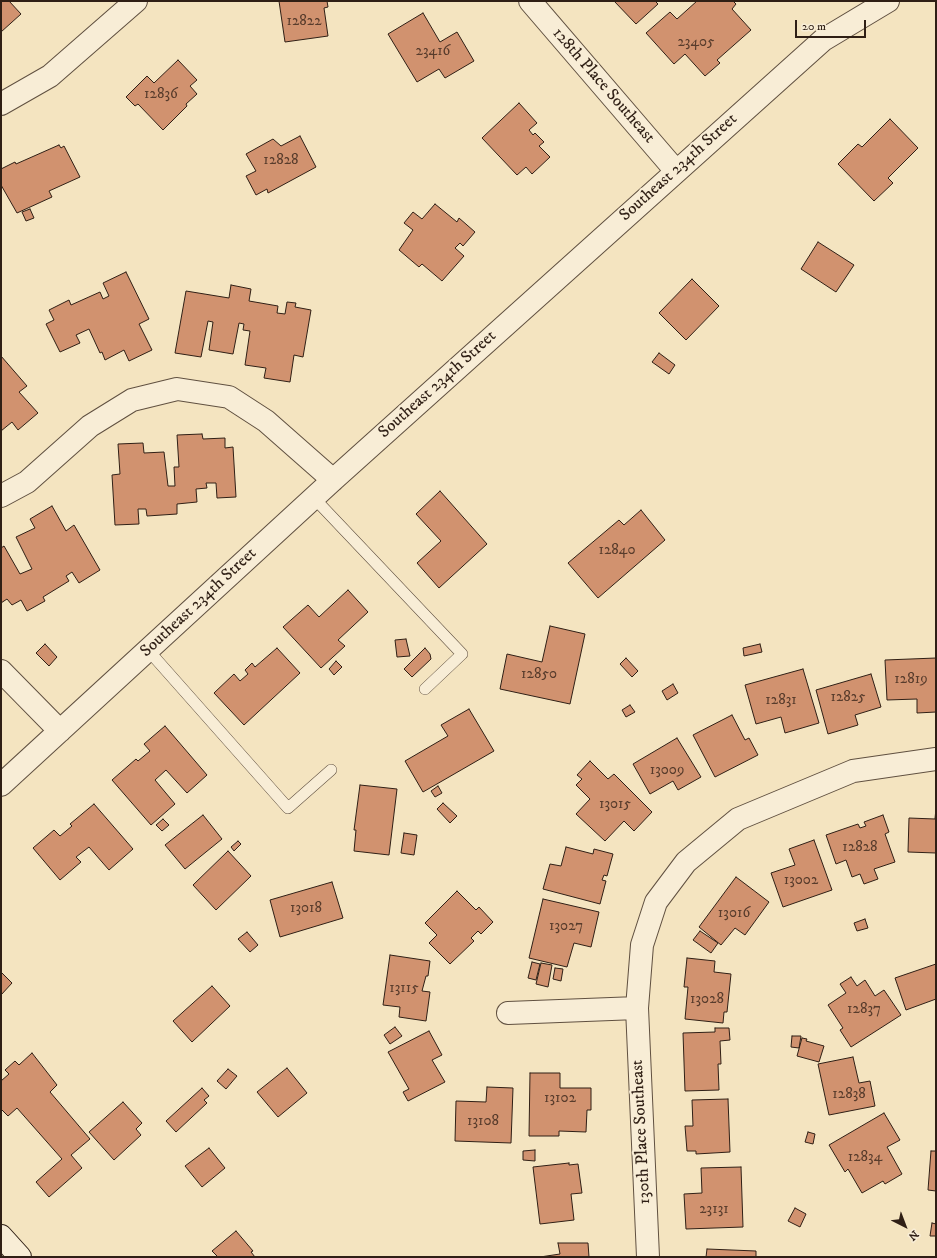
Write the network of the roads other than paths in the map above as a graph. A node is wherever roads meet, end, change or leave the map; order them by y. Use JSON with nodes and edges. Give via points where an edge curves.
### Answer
{"nodes":[{"id":1,"x":136,"y":1,"type":"edge"},
{"id":2,"x":530,"y":1,"type":"edge"},
{"id":3,"x":888,"y":1,"type":"edge"},
{"id":4,"x":1,"y":104,"type":"edge"},
{"id":5,"x":676,"y":171,"type":"junction"},
{"id":6,"x":333,"y":480,"type":"junction"},
{"id":7,"x":1,"y":496,"type":"edge"},
{"id":8,"x":314,"y":498,"type":"junction"},
{"id":9,"x":148,"y":650,"type":"junction"},
{"id":10,"x":1,"y":671,"type":"edge"},
{"id":11,"x":425,"y":688,"type":"dead end"},
{"id":12,"x":60,"y":731,"type":"junction"},
{"id":13,"x":936,"y":759,"type":"edge"},
{"id":14,"x":332,"y":770,"type":"dead end"},
{"id":15,"x":1,"y":785,"type":"edge"},
{"id":16,"x":637,"y":1008,"type":"junction"},
{"id":17,"x":508,"y":1013,"type":"dead end"},
{"id":18,"x":1,"y":1236,"type":"edge"},
{"id":19,"x":20,"y":1257,"type":"edge"},
{"id":20,"x":648,"y":1257,"type":"edge"}],
"edges":[{"from":1,"to":4,"type":"street","via":[[50,76]]},
{"from":2,"to":5,"type":"street","name":"128th Place Southeast"},
{"from":3,"to":5,"type":"street","name":"Southeast 234th Street","via":[[823,40]]},
{"from":5,"to":6,"type":"street","name":"Southeast 234th Street"},
{"from":6,"to":7,"type":"street","via":[[266,421],[229,397],[177,389],[132,400],[90,426],[27,482]]},
{"from":6,"to":8,"type":"street","name":"Southeast 234th Street"},
{"from":8,"to":9,"type":"street","name":"Southeast 234th Street"},
{"from":8,"to":11,"type":"lane","via":[[462,654]]},
{"from":9,"to":12,"type":"street","name":"Southeast 234th Street"},
{"from":9,"to":14,"type":"lane","via":[[288,808]]},
{"from":10,"to":12,"type":"street"},
{"from":12,"to":15,"type":"street","name":"Southeast 234th Street"},
{"from":13,"to":16,"type":"street","name":"130th Place Southeast","via":[[853,771],[738,819],[686,862],[656,902],[642,945]]},
{"from":16,"to":17,"type":"street"},
{"from":16,"to":20,"type":"street","name":"130th Place Southeast"},
{"from":18,"to":19,"type":"street"}]}
